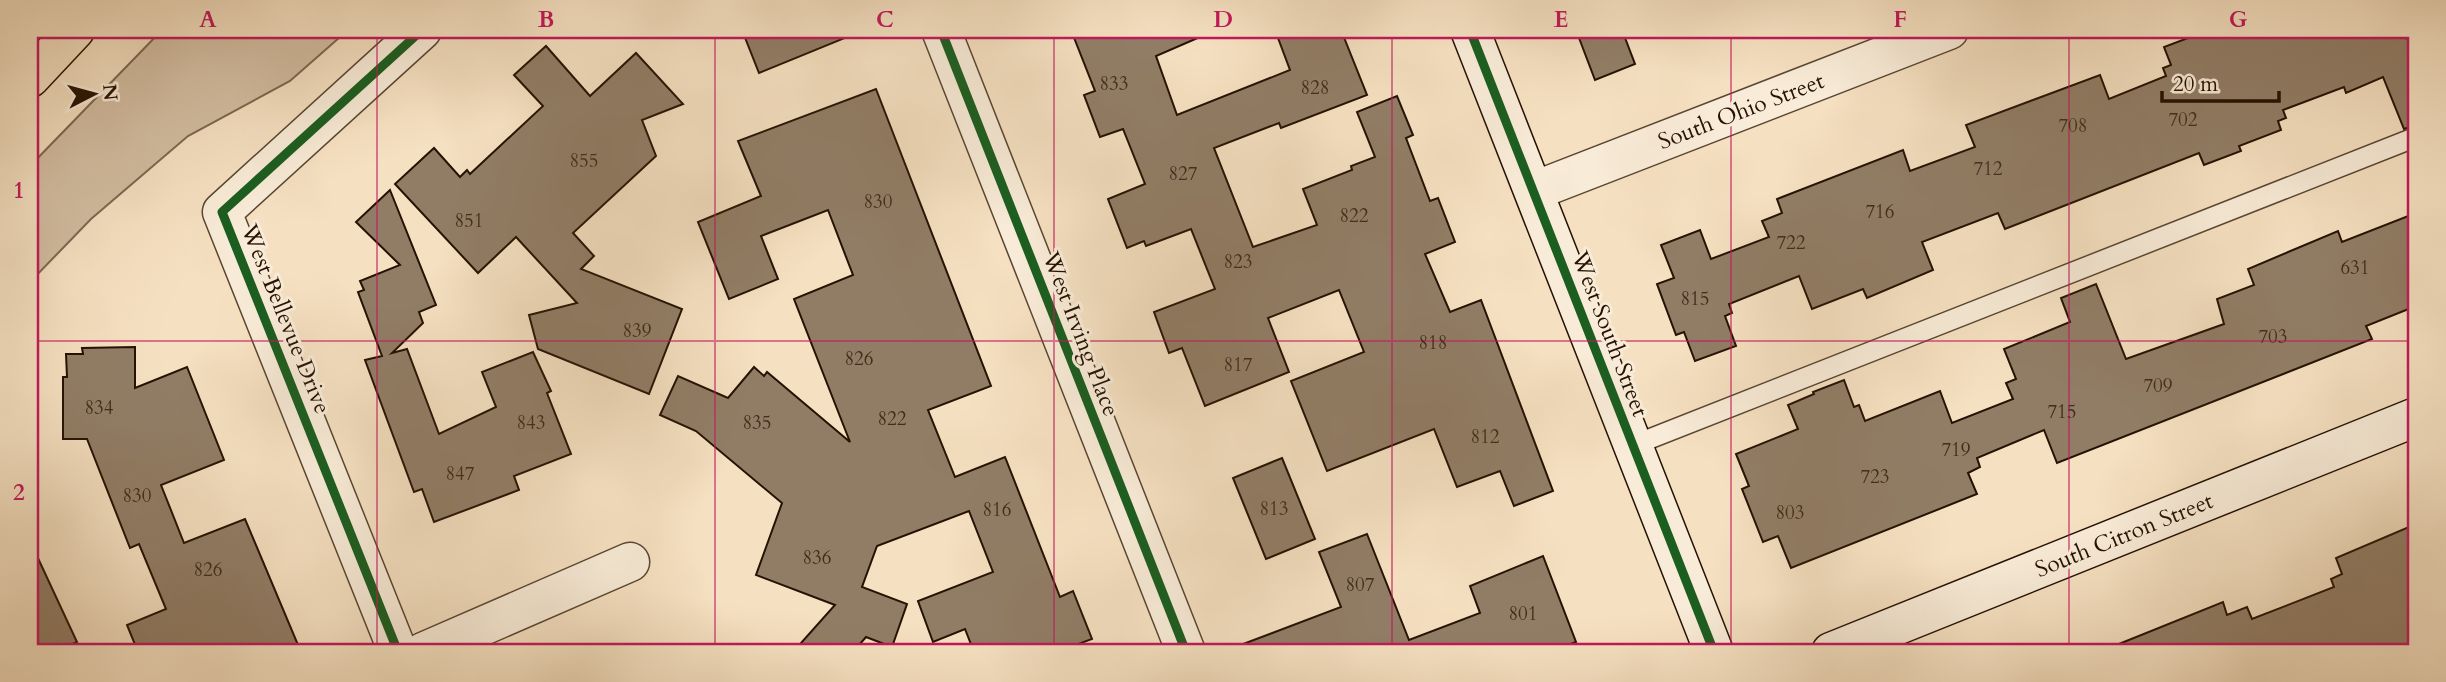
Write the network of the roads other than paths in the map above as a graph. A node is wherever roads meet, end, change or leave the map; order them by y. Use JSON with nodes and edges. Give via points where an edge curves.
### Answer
{"nodes":[{"id":1,"x":75,"y":30,"type":"edge"},
{"id":2,"x":422,"y":30,"type":"edge"},
{"id":3,"x":941,"y":30,"type":"edge"},
{"id":4,"x":1471,"y":30,"type":"edge"},
{"id":5,"x":1949,"y":30,"type":"edge"},
{"id":6,"x":30,"y":78,"type":"edge"},
{"id":7,"x":2416,"y":137,"type":"edge"},
{"id":8,"x":1534,"y":191,"type":"junction"},
{"id":9,"x":2416,"y":417,"type":"edge"},
{"id":10,"x":1634,"y":445,"type":"junction"},
{"id":11,"x":630,"y":562,"type":"dead end"},
{"id":12,"x":398,"y":652,"type":"edge"},
{"id":13,"x":423,"y":652,"type":"edge"},
{"id":14,"x":1186,"y":652,"type":"edge"},
{"id":15,"x":1714,"y":652,"type":"edge"},
{"id":16,"x":1831,"y":652,"type":"edge"}],
"edges":[{"from":1,"to":6,"type":"highway"},
{"from":2,"to":12,"type":"street","name":"West Bellevue Drive","via":[[222,212]]},
{"from":3,"to":14,"type":"street","name":"West Irving Place"},
{"from":4,"to":8,"type":"street","name":"West South Street"},
{"from":5,"to":8,"type":"street","name":"South Ohio Street"},
{"from":7,"to":10,"type":"lane"},
{"from":8,"to":10,"type":"street","name":"West South Street"},
{"from":9,"to":16,"type":"street","name":"South Citron Street"},
{"from":10,"to":15,"type":"street","name":"West South Street"},
{"from":11,"to":13,"type":"street"}]}
